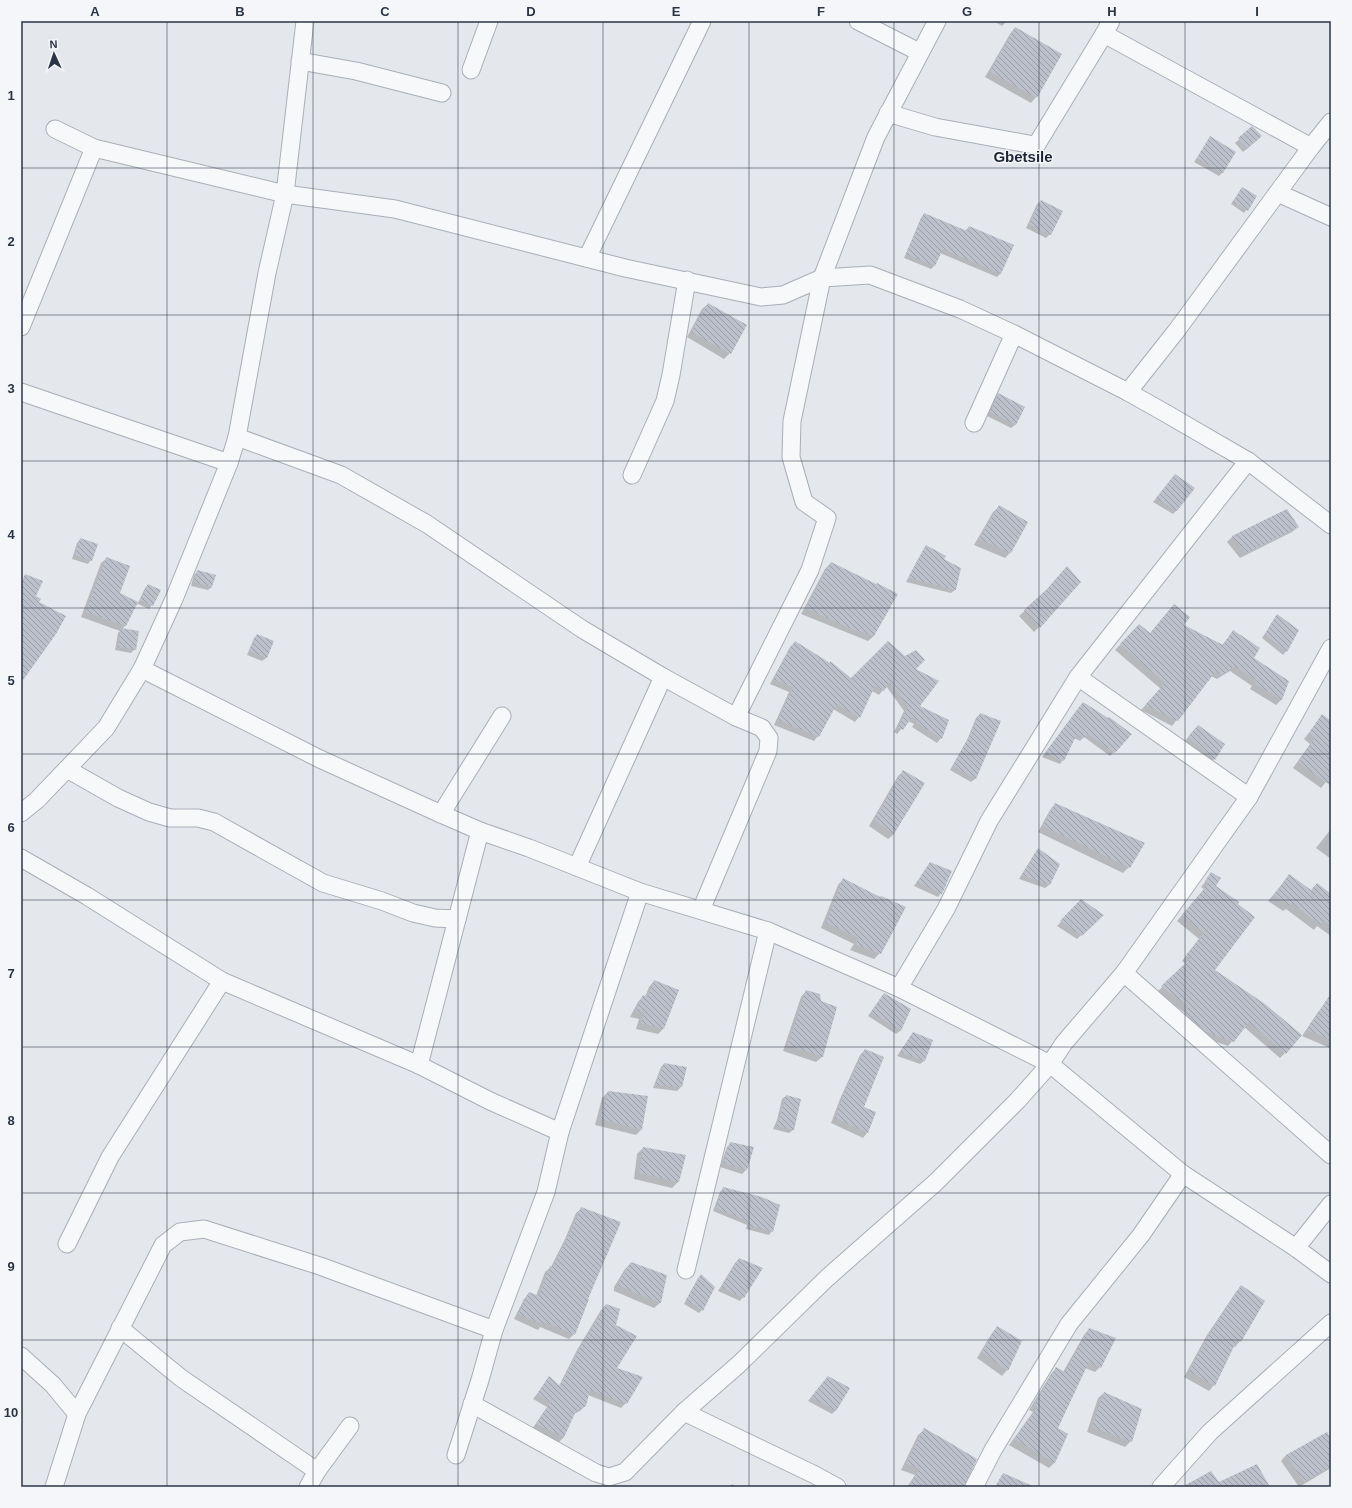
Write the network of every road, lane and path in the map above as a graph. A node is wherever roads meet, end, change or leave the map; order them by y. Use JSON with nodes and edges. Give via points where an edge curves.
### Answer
{"nodes":[{"id":1,"x":305,"y":21,"type":"edge"},
{"id":2,"x":489,"y":21,"type":"edge"},
{"id":3,"x":702,"y":21,"type":"edge"},
{"id":4,"x":858,"y":21,"type":"edge"},
{"id":5,"x":937,"y":21,"type":"edge"},
{"id":6,"x":1108,"y":28,"type":"edge"},
{"id":7,"x":919,"y":52,"type":"junction"},
{"id":8,"x":300,"y":61,"type":"junction"},
{"id":9,"x":471,"y":70,"type":"dead end"},
{"id":10,"x":442,"y":93,"type":"dead end"},
{"id":11,"x":888,"y":113,"type":"junction"},
{"id":12,"x":1331,"y":122,"type":"edge"},
{"id":13,"x":55,"y":129,"type":"dead end"},
{"id":14,"x":1311,"y":147,"type":"junction"},
{"id":15,"x":94,"y":148,"type":"junction"},
{"id":16,"x":1278,"y":192,"type":"junction"},
{"id":17,"x":285,"y":194,"type":"junction"},
{"id":18,"x":1331,"y":217,"type":"edge"},
{"id":19,"x":587,"y":258,"type":"junction"},
{"id":20,"x":822,"y":278,"type":"junction"},
{"id":21,"x":687,"y":280,"type":"junction"},
{"id":22,"x":21,"y":327,"type":"edge"},
{"id":23,"x":1014,"y":334,"type":"junction"},
{"id":24,"x":21,"y":392,"type":"edge"},
{"id":25,"x":1128,"y":392,"type":"junction"},
{"id":26,"x":974,"y":423,"type":"dead end"},
{"id":27,"x":237,"y":438,"type":"junction"},
{"id":28,"x":1248,"y":461,"type":"junction"},
{"id":29,"x":229,"y":463,"type":"junction"},
{"id":30,"x":632,"y":475,"type":"dead end"},
{"id":31,"x":1331,"y":525,"type":"edge"},
{"id":32,"x":1331,"y":648,"type":"edge"},
{"id":33,"x":142,"y":669,"type":"junction"},
{"id":34,"x":663,"y":677,"type":"junction"},
{"id":35,"x":1078,"y":677,"type":"junction"},
{"id":36,"x":502,"y":716,"type":"dead end"},
{"id":37,"x":736,"y":717,"type":"junction"},
{"id":38,"x":67,"y":769,"type":"junction"},
{"id":39,"x":1249,"y":797,"type":"junction"},
{"id":40,"x":21,"y":813,"type":"edge"},
{"id":41,"x":441,"y":814,"type":"junction"},
{"id":42,"x":480,"y":831,"type":"junction"},
{"id":43,"x":21,"y":858,"type":"edge"},
{"id":44,"x":577,"y":867,"type":"junction"},
{"id":45,"x":640,"y":892,"type":"junction"},
{"id":46,"x":701,"y":910,"type":"junction"},
{"id":47,"x":457,"y":919,"type":"junction"},
{"id":48,"x":768,"y":931,"type":"junction"},
{"id":49,"x":1124,"y":973,"type":"junction"},
{"id":50,"x":222,"y":982,"type":"junction"},
{"id":51,"x":899,"y":988,"type":"junction"},
{"id":52,"x":1050,"y":1064,"type":"junction"},
{"id":53,"x":419,"y":1065,"type":"junction"},
{"id":54,"x":560,"y":1132,"type":"junction"},
{"id":55,"x":1331,"y":1155,"type":"edge"},
{"id":56,"x":1183,"y":1174,"type":"junction"},
{"id":57,"x":1331,"y":1204,"type":"edge"},
{"id":58,"x":66,"y":1244,"type":"dead end"},
{"id":59,"x":1296,"y":1248,"type":"junction"},
{"id":60,"x":686,"y":1270,"type":"dead end"},
{"id":61,"x":1331,"y":1274,"type":"edge"},
{"id":62,"x":1331,"y":1323,"type":"edge"},
{"id":63,"x":120,"y":1328,"type":"junction"},
{"id":64,"x":494,"y":1330,"type":"junction"},
{"id":65,"x":21,"y":1356,"type":"edge"},
{"id":66,"x":472,"y":1404,"type":"junction"},
{"id":67,"x":684,"y":1412,"type":"junction"},
{"id":68,"x":77,"y":1414,"type":"junction"},
{"id":69,"x":350,"y":1426,"type":"dead end"},
{"id":70,"x":456,"y":1455,"type":"dead end"},
{"id":71,"x":317,"y":1471,"type":"junction"},
{"id":72,"x":54,"y":1487,"type":"edge"},
{"id":73,"x":308,"y":1487,"type":"edge"},
{"id":74,"x":837,"y":1487,"type":"edge"},
{"id":75,"x":974,"y":1487,"type":"edge"},
{"id":76,"x":1161,"y":1487,"type":"edge"}],
"edges":[{"from":1,"to":8,"type":"street"},
{"from":2,"to":9,"type":"street"},
{"from":3,"to":19,"type":"street"},
{"from":4,"to":7,"type":"street"},
{"from":5,"to":7,"type":"street"},
{"from":6,"to":11,"type":"street","via":[[1037,144],[935,127]]},
{"from":6,"to":14,"type":"street"},
{"from":7,"to":11,"type":"street"},
{"from":8,"to":10,"type":"street","via":[[356,71]]},
{"from":8,"to":17,"type":"street"},
{"from":11,"to":20,"type":"street","via":[[876,137]]},
{"from":12,"to":14,"type":"street"},
{"from":13,"to":15,"type":"street"},
{"from":14,"to":16,"type":"street"},
{"from":15,"to":17,"type":"street"},
{"from":15,"to":22,"type":"street"},
{"from":16,"to":18,"type":"street"},
{"from":16,"to":25,"type":"street"},
{"from":17,"to":19,"type":"street","via":[[395,209]]},
{"from":17,"to":27,"type":"street","via":[[267,273]]},
{"from":19,"to":21,"type":"street"},
{"from":20,"to":21,"type":"street","via":[[783,295],[761,297]]},
{"from":20,"to":23,"type":"street","via":[[870,275],[960,309]]},
{"from":20,"to":37,"type":"street","via":[[792,421],[791,457],[804,502],[827,518],[810,570]]},
{"from":21,"to":30,"type":"street","via":[[665,401]]},
{"from":23,"to":25,"type":"street"},
{"from":23,"to":26,"type":"street"},
{"from":24,"to":29,"type":"street"},
{"from":25,"to":28,"type":"street"},
{"from":27,"to":29,"type":"street"},
{"from":27,"to":34,"type":"street","via":[[341,475],[427,524],[582,629]]},
{"from":28,"to":31,"type":"street"},
{"from":28,"to":35,"type":"street"},
{"from":29,"to":33,"type":"street","via":[[174,599]]},
{"from":32,"to":39,"type":"street"},
{"from":33,"to":38,"type":"street","via":[[106,728]]},
{"from":33,"to":41,"type":"street","via":[[320,759]]},
{"from":34,"to":37,"type":"street"},
{"from":34,"to":44,"type":"street"},
{"from":35,"to":39,"type":"street"},
{"from":35,"to":51,"type":"street","via":[[988,821],[946,909]]},
{"from":36,"to":41,"type":"street"},
{"from":37,"to":46,"type":"street","via":[[762,728],[769,738],[768,751]]},
{"from":38,"to":40,"type":"street"},
{"from":38,"to":47,"type":"street","via":[[149,812],[170,818],[198,818],[214,822],[323,883],[413,913]]},
{"from":39,"to":49,"type":"street"},
{"from":41,"to":42,"type":"street"},
{"from":42,"to":44,"type":"street"},
{"from":42,"to":47,"type":"street"},
{"from":43,"to":50,"type":"street","via":[[87,896]]},
{"from":44,"to":45,"type":"street"},
{"from":45,"to":46,"type":"street"},
{"from":45,"to":54,"type":"street"},
{"from":46,"to":48,"type":"street"},
{"from":47,"to":53,"type":"street"},
{"from":48,"to":51,"type":"street"},
{"from":48,"to":60,"type":"street"},
{"from":49,"to":52,"type":"street","via":[[1064,1043]]},
{"from":49,"to":55,"type":"street"},
{"from":50,"to":53,"type":"street"},
{"from":50,"to":58,"type":"street","via":[[110,1157]]},
{"from":51,"to":52,"type":"street"},
{"from":52,"to":56,"type":"street"},
{"from":52,"to":67,"type":"street","via":[[1018,1100],[935,1183],[827,1278],[738,1365]]},
{"from":53,"to":54,"type":"street","via":[[490,1101]]},
{"from":54,"to":64,"type":"street","via":[[546,1192]]},
{"from":56,"to":59,"type":"street"},
{"from":56,"to":75,"type":"street","via":[[1141,1235],[1070,1324],[993,1450]]},
{"from":57,"to":59,"type":"street"},
{"from":59,"to":61,"type":"street"},
{"from":62,"to":76,"type":"street","via":[[1210,1432]]},
{"from":63,"to":64,"type":"street","via":[[163,1245],[180,1232],[204,1229],[320,1266]]},
{"from":63,"to":68,"type":"street"},
{"from":63,"to":71,"type":"street","via":[[181,1378]]},
{"from":64,"to":66,"type":"street"},
{"from":65,"to":68,"type":"street","via":[[53,1384]]},
{"from":66,"to":67,"type":"street","via":[[596,1473],[609,1477],[625,1472]]},
{"from":66,"to":70,"type":"street"},
{"from":67,"to":74,"type":"street"},
{"from":68,"to":72,"type":"street"},
{"from":69,"to":71,"type":"street"},
{"from":71,"to":73,"type":"street"}]}
